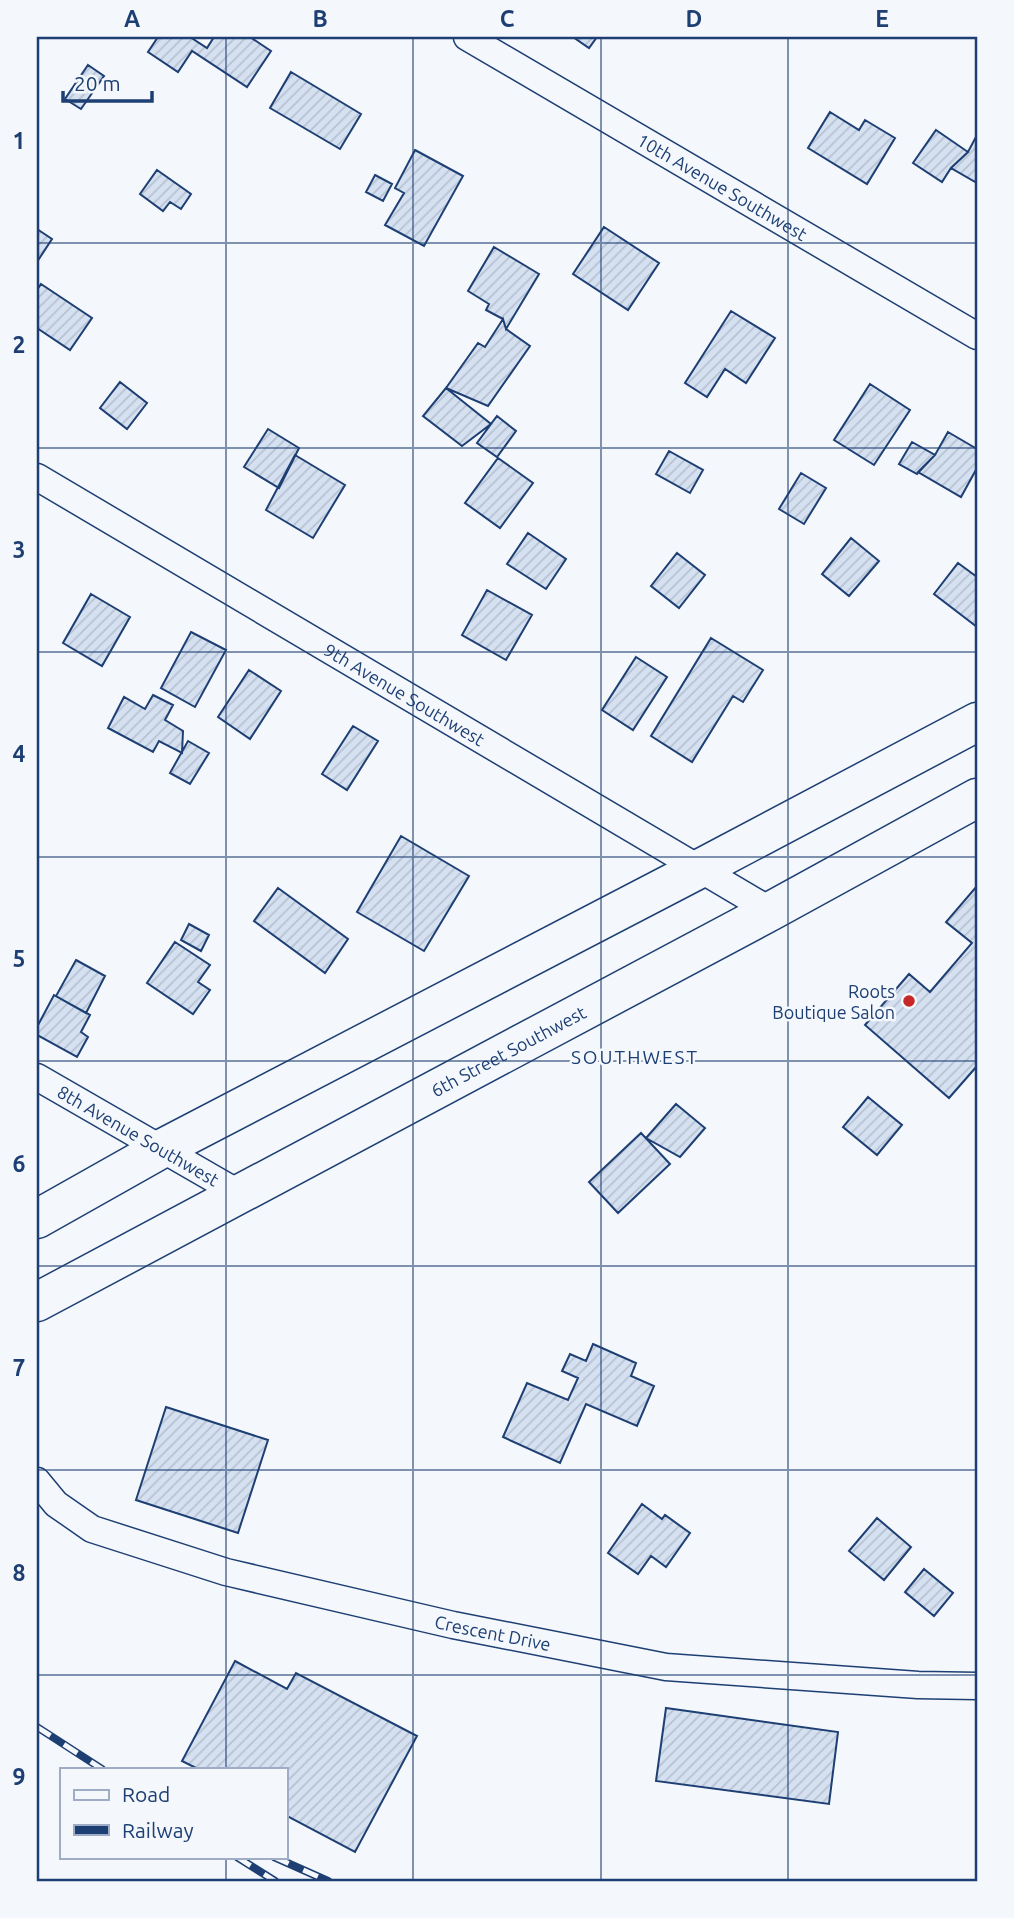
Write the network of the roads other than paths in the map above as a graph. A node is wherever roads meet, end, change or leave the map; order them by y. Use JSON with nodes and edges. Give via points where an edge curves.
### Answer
{"nodes":[{"id":1,"x":467,"y":37,"type":"edge"},
{"id":2,"x":977,"y":336,"type":"edge"},
{"id":3,"x":37,"y":477,"type":"edge"},
{"id":4,"x":977,"y":722,"type":"edge"},
{"id":5,"x":977,"y":798,"type":"edge"},
{"id":6,"x":701,"y":868,"type":"junction"},
{"id":7,"x":771,"y":911,"type":"junction"},
{"id":8,"x":37,"y":1077,"type":"edge"},
{"id":9,"x":163,"y":1147,"type":"junction"},
{"id":10,"x":240,"y":1194,"type":"junction"},
{"id":11,"x":37,"y":1219,"type":"edge"},
{"id":12,"x":37,"y":1302,"type":"edge"},
{"id":13,"x":37,"y":1481,"type":"edge"},
{"id":14,"x":977,"y":1686,"type":"edge"}],
"edges":[{"from":1,"to":2,"type":"street","name":"10th Avenue Southwest"},
{"from":3,"to":6,"type":"street","name":"9th Avenue Southwest"},
{"from":4,"to":6,"type":"main road"},
{"from":5,"to":7,"type":"main road","name":"6th Street Southwest"},
{"from":6,"to":7,"type":"street","name":"9th Avenue Southwest"},
{"from":6,"to":9,"type":"main road"},
{"from":7,"to":10,"type":"main road","name":"6th Street Southwest"},
{"from":8,"to":9,"type":"street","name":"8th Avenue Southwest"},
{"from":9,"to":10,"type":"street","name":"8th Avenue Southwest"},
{"from":9,"to":11,"type":"main road"},
{"from":10,"to":12,"type":"main road","name":"6th Street Southwest"},
{"from":13,"to":14,"type":"street","name":"Crescent Drive","via":[[56,1504],[92,1529],[226,1572],[453,1625],[666,1667]]}]}
